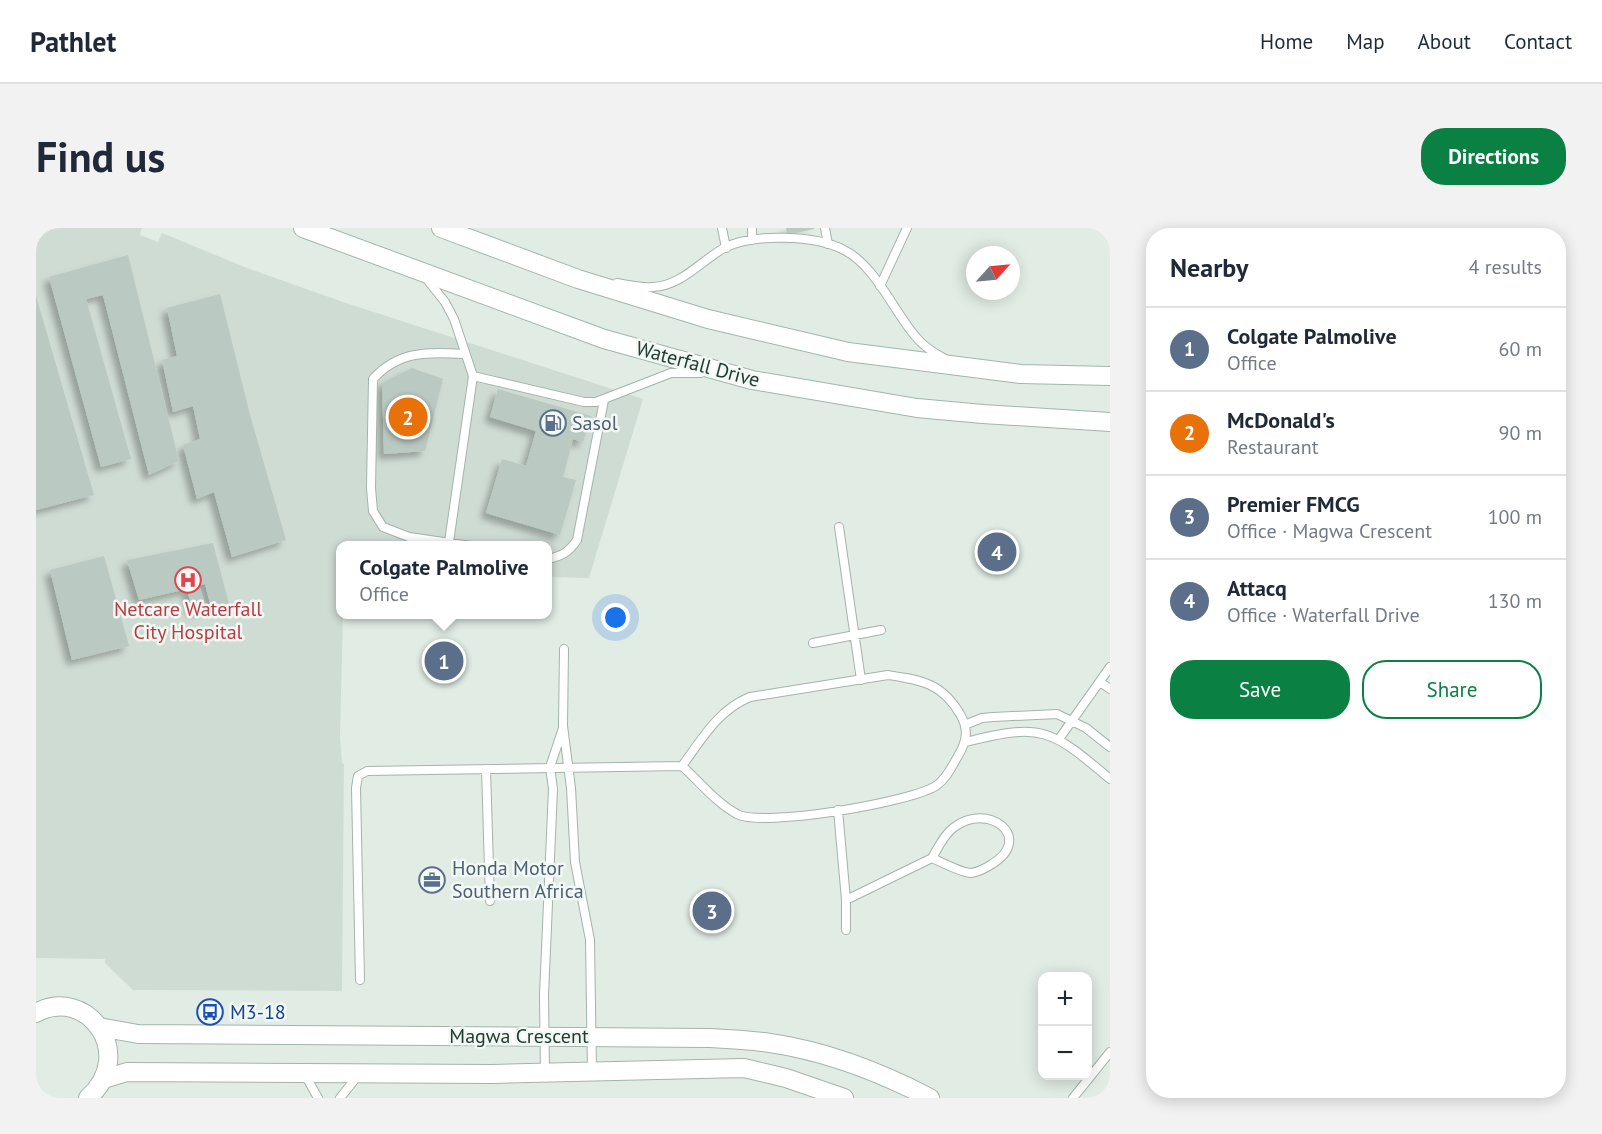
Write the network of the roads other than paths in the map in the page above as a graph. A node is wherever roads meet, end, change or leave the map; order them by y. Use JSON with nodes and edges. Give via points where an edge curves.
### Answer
{"nodes":[{"id":1,"x":303,"y":228,"type":"edge"},
{"id":2,"x":441,"y":228,"type":"edge"},
{"id":3,"x":722,"y":228,"type":"edge"},
{"id":4,"x":752,"y":228,"type":"edge"},
{"id":5,"x":825,"y":228,"type":"edge"},
{"id":6,"x":907,"y":228,"type":"edge"},
{"id":7,"x":752,"y":240,"type":"junction"},
{"id":8,"x":828,"y":244,"type":"junction"},
{"id":9,"x":726,"y":248,"type":"junction"},
{"id":10,"x":421,"y":272,"type":"junction"},
{"id":11,"x":578,"y":279,"type":"junction"},
{"id":12,"x":880,"y":286,"type":"junction"},
{"id":13,"x":465,"y":354,"type":"junction"},
{"id":14,"x":957,"y":366,"type":"junction"},
{"id":15,"x":473,"y":376,"type":"junction"},
{"id":16,"x":1110,"y":376,"type":"edge"},
{"id":17,"x":752,"y":380,"type":"junction"},
{"id":18,"x":603,"y":400,"type":"junction"},
{"id":19,"x":1110,"y":422,"type":"edge"},
{"id":20,"x":839,"y":527,"type":"dead end"},
{"id":21,"x":441,"y":541,"type":"edge"},
{"id":22,"x":449,"y":541,"type":"edge"},
{"id":23,"x":552,"y":558,"type":"edge"},
{"id":24,"x":881,"y":630,"type":"dead end"},
{"id":25,"x":854,"y":635,"type":"junction"},
{"id":26,"x":813,"y":643,"type":"dead end"},
{"id":27,"x":564,"y":649,"type":"dead end"},
{"id":28,"x":1110,"y":667,"type":"edge"},
{"id":29,"x":861,"y":680,"type":"junction"},
{"id":30,"x":1100,"y":682,"type":"junction"},
{"id":31,"x":1110,"y":689,"type":"edge"},
{"id":32,"x":1073,"y":721,"type":"junction"},
{"id":33,"x":967,"y":724,"type":"junction"},
{"id":34,"x":563,"y":726,"type":"junction"},
{"id":35,"x":1059,"y":739,"type":"junction"},
{"id":36,"x":966,"y":742,"type":"junction"},
{"id":37,"x":1110,"y":747,"type":"edge"},
{"id":38,"x":682,"y":766,"type":"junction"},
{"id":39,"x":550,"y":767,"type":"junction"},
{"id":40,"x":569,"y":768,"type":"junction"},
{"id":41,"x":486,"y":769,"type":"junction"},
{"id":42,"x":1110,"y":779,"type":"edge"},
{"id":43,"x":838,"y":810,"type":"junction"},
{"id":44,"x":932,"y":858,"type":"junction"},
{"id":45,"x":846,"y":900,"type":"junction"},
{"id":46,"x":490,"y":901,"type":"dead end"},
{"id":47,"x":846,"y":930,"type":"dead end"},
{"id":48,"x":360,"y":980,"type":"dead end"},
{"id":49,"x":36,"y":1013,"type":"edge"},
{"id":50,"x":99,"y":1027,"type":"junction"},
{"id":51,"x":545,"y":1036,"type":"junction"},
{"id":52,"x":592,"y":1037,"type":"junction"},
{"id":53,"x":1110,"y":1052,"type":"edge"},
{"id":54,"x":592,"y":1072,"type":"junction"},
{"id":55,"x":304,"y":1073,"type":"junction"},
{"id":56,"x":360,"y":1073,"type":"junction"},
{"id":57,"x":545,"y":1073,"type":"junction"},
{"id":58,"x":104,"y":1079,"type":"junction"},
{"id":59,"x":88,"y":1098,"type":"edge"},
{"id":60,"x":318,"y":1098,"type":"edge"},
{"id":61,"x":340,"y":1098,"type":"edge"},
{"id":62,"x":844,"y":1098,"type":"edge"},
{"id":63,"x":930,"y":1098,"type":"edge"},
{"id":64,"x":1073,"y":1098,"type":"edge"}],
"edges":[{"from":1,"to":10,"type":"street","name":"Waterfall Drive"},
{"from":2,"to":11,"type":"street"},
{"from":3,"to":9,"type":"lane"},
{"from":4,"to":7,"type":"lane"},
{"from":5,"to":8,"type":"lane"},
{"from":6,"to":12,"type":"lane"},
{"from":7,"to":8,"type":"lane","via":[[796,238]]},
{"from":7,"to":9,"type":"lane"},
{"from":8,"to":12,"type":"lane","via":[[854,256]]},
{"from":9,"to":11,"type":"lane","via":[[673,282],[653,288]]},
{"from":10,"to":13,"type":"lane","via":[[445,302]]},
{"from":10,"to":17,"type":"street","name":"Waterfall Drive","via":[[604,339]]},
{"from":11,"to":14,"type":"street","via":[[708,319],[848,352]]},
{"from":12,"to":14,"type":"lane","via":[[916,337]]},
{"from":13,"to":15,"type":"lane"},
{"from":13,"to":21,"type":"lane","via":[[417,354],[398,359],[373,379],[373,511],[383,527],[409,537]]},
{"from":14,"to":16,"type":"street","via":[[1021,374]]},
{"from":15,"to":18,"type":"lane","via":[[584,402]]},
{"from":15,"to":22,"type":"lane"},
{"from":17,"to":18,"type":"lane","via":[[718,374],[670,373]]},
{"from":17,"to":19,"type":"street","name":"Waterfall Drive","via":[[917,408]]},
{"from":18,"to":23,"type":"lane","via":[[577,540],[571,549]]},
{"from":20,"to":25,"type":"lane"},
{"from":24,"to":25,"type":"lane"},
{"from":25,"to":26,"type":"lane"},
{"from":25,"to":29,"type":"lane"},
{"from":27,"to":34,"type":"lane"},
{"from":28,"to":30,"type":"lane"},
{"from":29,"to":33,"type":"lane","via":[[888,675],[934,686],[948,695]]},
{"from":29,"to":38,"type":"lane","via":[[750,697],[735,703],[718,718]]},
{"from":30,"to":31,"type":"lane"},
{"from":30,"to":32,"type":"lane"},
{"from":32,"to":33,"type":"lane","via":[[1057,714],[1043,714],[982,718]]},
{"from":32,"to":35,"type":"lane"},
{"from":32,"to":37,"type":"lane"},
{"from":33,"to":36,"type":"lane"},
{"from":34,"to":39,"type":"lane"},
{"from":34,"to":40,"type":"lane"},
{"from":35,"to":36,"type":"lane","via":[[1032,731],[1013,731]]},
{"from":35,"to":42,"type":"lane"},
{"from":36,"to":43,"type":"lane","via":[[946,777],[926,792]]},
{"from":38,"to":40,"type":"lane"},
{"from":38,"to":43,"type":"lane","via":[[738,815],[756,819]]},
{"from":39,"to":40,"type":"lane"},
{"from":39,"to":41,"type":"lane"},
{"from":39,"to":51,"type":"lane"},
{"from":40,"to":52,"type":"lane","via":[[575,862],[590,940]]},
{"from":41,"to":46,"type":"lane"},
{"from":41,"to":48,"type":"lane","via":[[367,771],[358,776]]},
{"from":43,"to":45,"type":"lane"},
{"from":44,"to":44,"type":"lane","via":[[969,873],[979,871],[1002,858],[1010,840],[997,822],[977,817],[952,829]]},
{"from":44,"to":45,"type":"lane"},
{"from":45,"to":47,"type":"lane"},
{"from":49,"to":50,"type":"street","via":[[57,1007],[73,1009]]},
{"from":50,"to":51,"type":"street","name":"Magwa Crescent","via":[[138,1034]]},
{"from":50,"to":58,"type":"street","via":[[110,1056]]},
{"from":51,"to":52,"type":"street","name":"Magwa Crescent"},
{"from":51,"to":57,"type":"lane"},
{"from":52,"to":54,"type":"lane"},
{"from":52,"to":63,"type":"street","name":"Magwa Crescent","via":[[770,1043],[820,1054],[891,1078]]},
{"from":53,"to":64,"type":"lane"},
{"from":54,"to":57,"type":"street","name":"Magwa Crescent"},
{"from":54,"to":62,"type":"street","name":"Magwa Crescent","via":[[744,1068]]},
{"from":55,"to":56,"type":"street","name":"Magwa Crescent"},
{"from":55,"to":58,"type":"street","name":"Magwa Crescent","via":[[127,1072]]},
{"from":55,"to":60,"type":"lane"},
{"from":56,"to":57,"type":"street","name":"Magwa Crescent"},
{"from":56,"to":61,"type":"lane"},
{"from":58,"to":59,"type":"street"}]}
